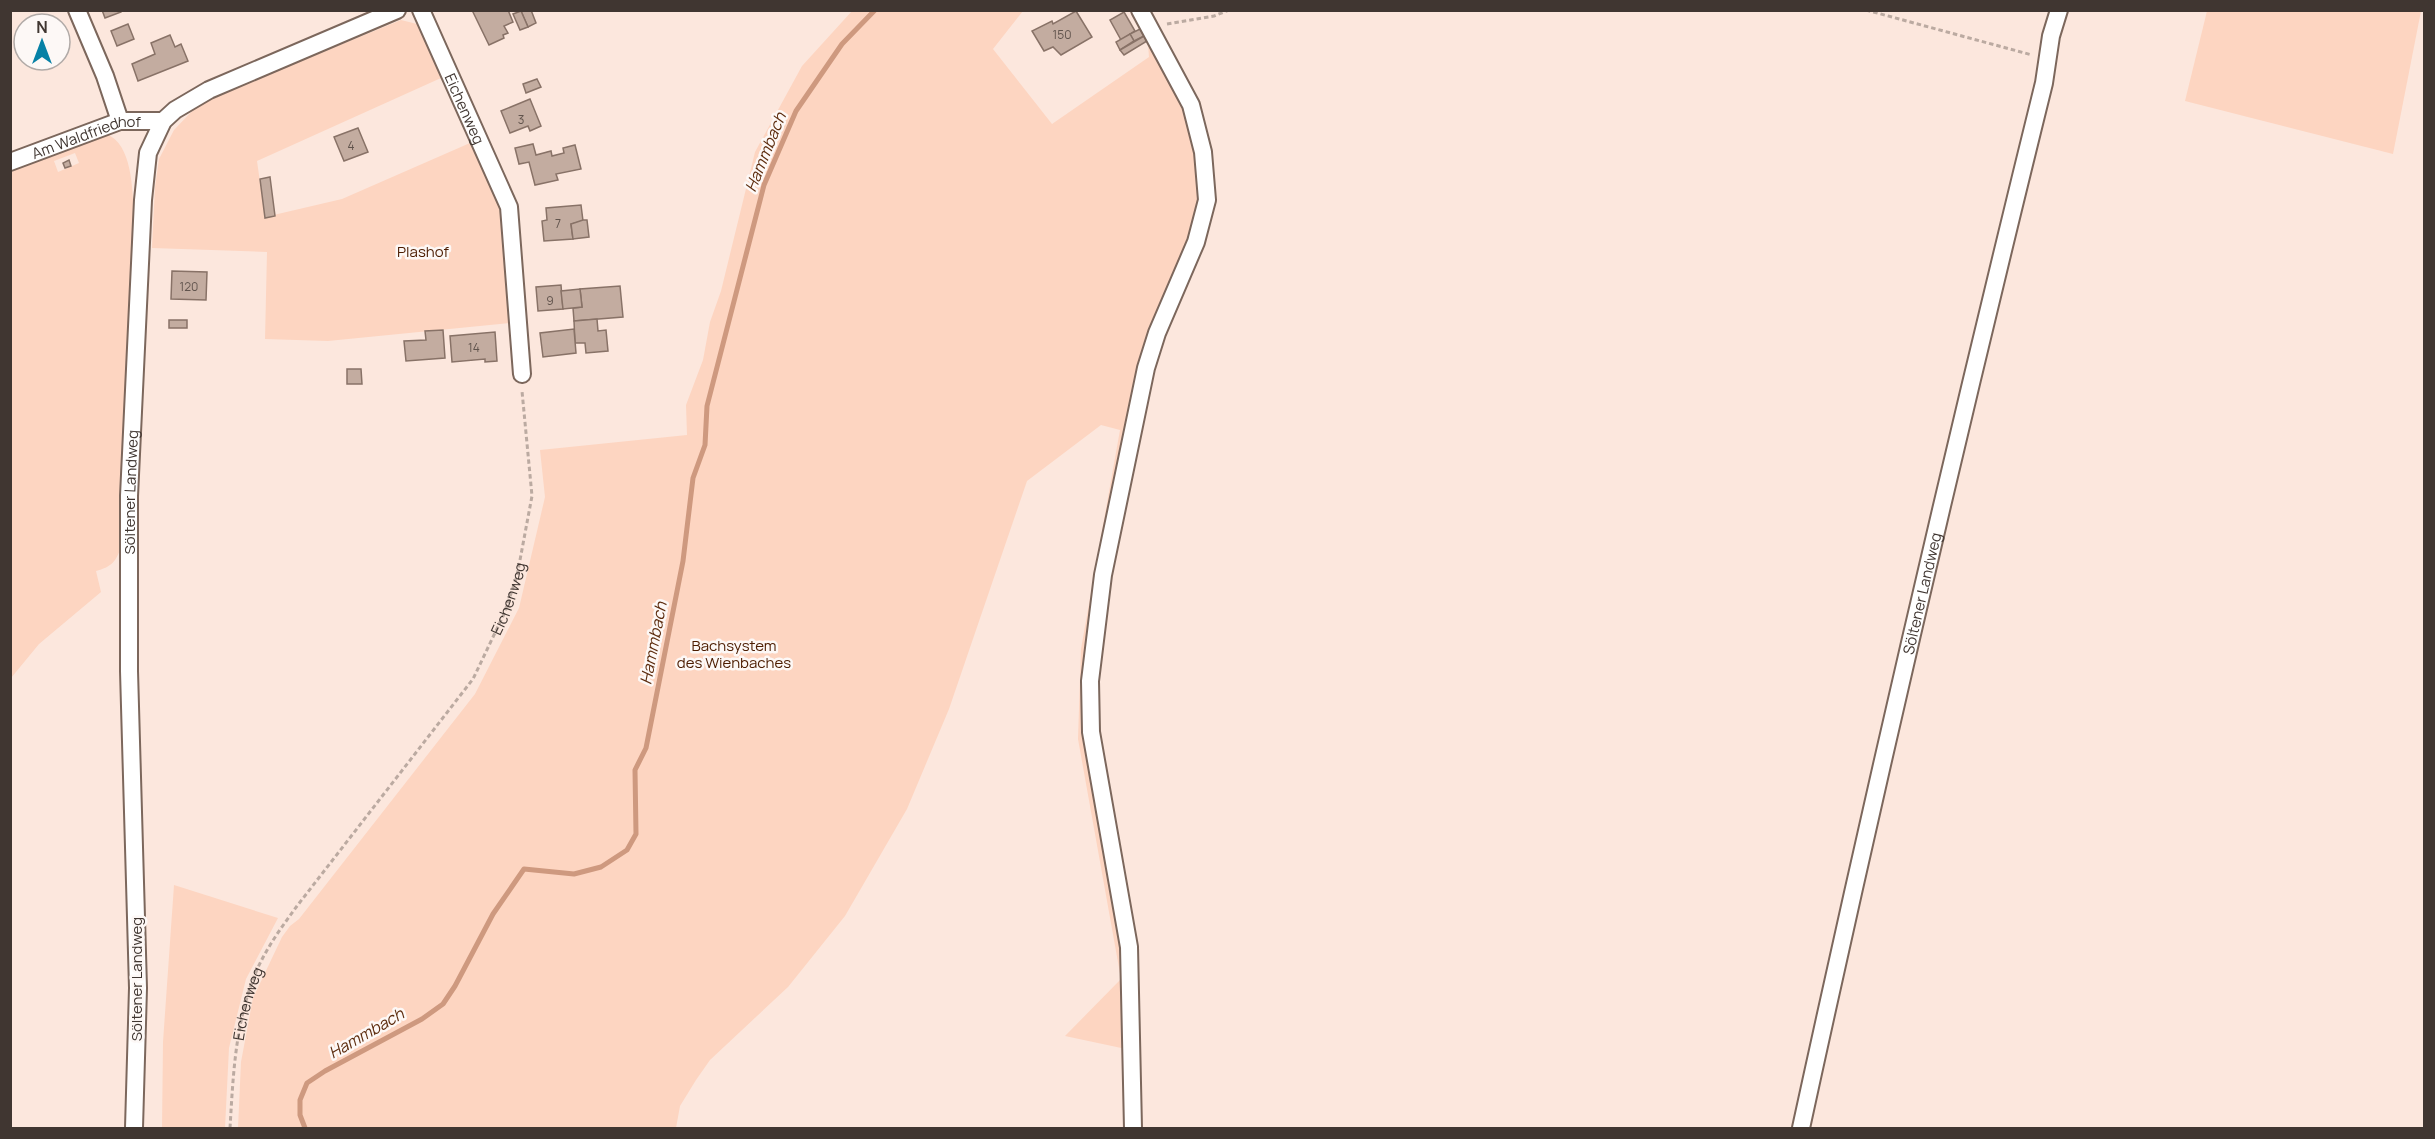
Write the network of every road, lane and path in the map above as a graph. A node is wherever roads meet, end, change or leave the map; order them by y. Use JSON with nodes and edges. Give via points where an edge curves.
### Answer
{"nodes":[{"id":1,"x":77,"y":10,"type":"edge"},
{"id":2,"x":397,"y":10,"type":"edge"},
{"id":3,"x":421,"y":10,"type":"edge"},
{"id":4,"x":1229,"y":10,"type":"edge"},
{"id":5,"x":1866,"y":10,"type":"edge"},
{"id":6,"x":2059,"y":10,"type":"edge"},
{"id":7,"x":1144,"y":18,"type":"edge"},
{"id":8,"x":2046,"y":59,"type":"junction"},
{"id":9,"x":120,"y":121,"type":"junction"},
{"id":10,"x":163,"y":121,"type":"junction"},
{"id":11,"x":10,"y":162,"type":"edge"},
{"id":12,"x":522,"y":374,"type":"joint"},
{"id":13,"x":134,"y":1128,"type":"edge"},
{"id":14,"x":230,"y":1128,"type":"edge"},
{"id":15,"x":1134,"y":1128,"type":"edge"},
{"id":16,"x":1800,"y":1128,"type":"edge"}],
"edges":[{"from":1,"to":9,"type":"street"},
{"from":2,"to":10,"type":"street","name":"Söltener Landweg","via":[[209,90]]},
{"from":3,"to":12,"type":"street","name":"Eichenweg","via":[[509,207]]},
{"from":4,"to":7,"type":"path","via":[[1181,23]]},
{"from":5,"to":8,"type":"path"},
{"from":6,"to":8,"type":"street","name":"Söltener Landweg"},
{"from":7,"to":15,"type":"street","via":[[1197,121],[1206,168],[1207,200],[1196,242],[1146,368],[1102,575],[1092,655],[1091,732],[1130,957]]},
{"from":8,"to":16,"type":"street","name":"Söltener Landweg","via":[[2044,84],[1968,393]]},
{"from":9,"to":10,"type":"street","name":"Am Waldfriedhof"},
{"from":9,"to":11,"type":"street","name":"Am Waldfriedhof"},
{"from":10,"to":13,"type":"street","name":"Söltener Landweg","via":[[148,153],[145,176],[129,496],[129,671],[138,988]]},
{"from":12,"to":14,"type":"path","name":"Eichenweg","via":[[532,496],[517,576],[504,614],[473,679],[268,949],[254,977],[243,1018]]}]}
